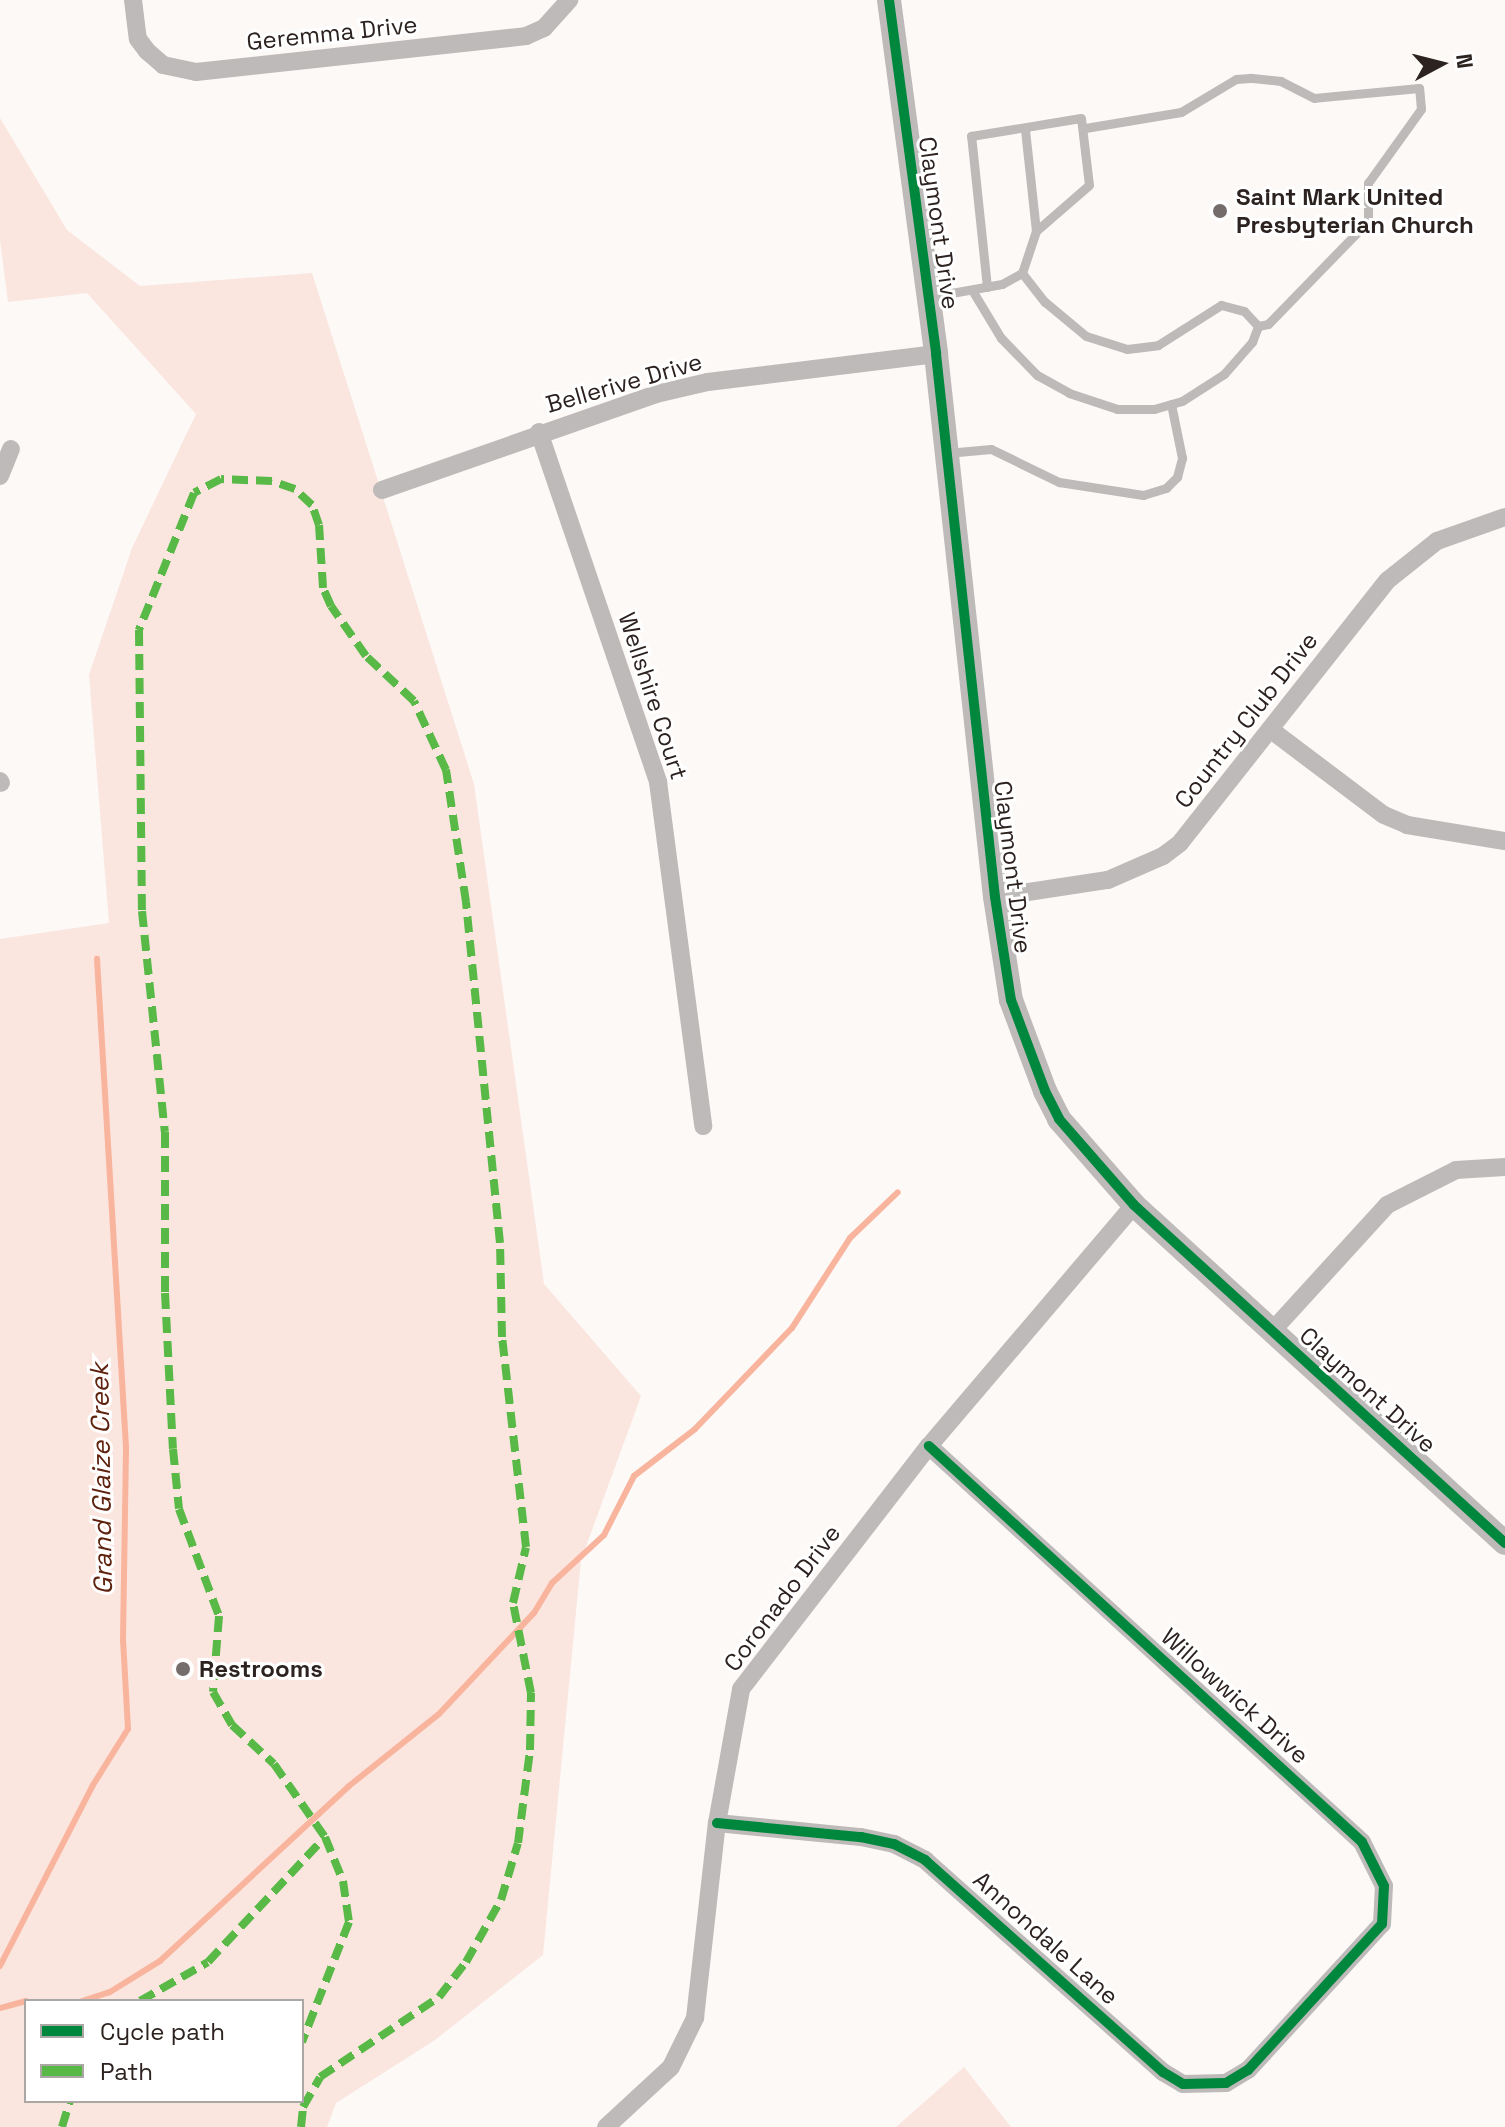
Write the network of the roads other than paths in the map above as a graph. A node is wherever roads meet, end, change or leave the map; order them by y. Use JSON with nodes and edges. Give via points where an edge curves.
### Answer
{"nodes":[{"id":1,"x":133,"y":0,"type":"edge"},
{"id":2,"x":569,"y":0,"type":"edge"},
{"id":3,"x":889,"y":0,"type":"edge"},
{"id":4,"x":1085,"y":128,"type":"junction"},
{"id":5,"x":1025,"y":129,"type":"junction"},
{"id":6,"x":1036,"y":231,"type":"junction"},
{"id":7,"x":1022,"y":273,"type":"junction"},
{"id":8,"x":987,"y":287,"type":"junction"},
{"id":9,"x":972,"y":290,"type":"junction"},
{"id":10,"x":929,"y":297,"type":"junction"},
{"id":11,"x":1258,"y":326,"type":"junction"},
{"id":12,"x":936,"y":354,"type":"junction"},
{"id":13,"x":1171,"y":404,"type":"junction"},
{"id":14,"x":539,"y":432,"type":"junction"},
{"id":15,"x":11,"y":449,"type":"dead end"},
{"id":16,"x":947,"y":453,"type":"junction"},
{"id":17,"x":0,"y":476,"type":"edge"},
{"id":18,"x":382,"y":490,"type":"dead end"},
{"id":19,"x":1505,"y":517,"type":"edge"},
{"id":20,"x":1271,"y":730,"type":"junction"},
{"id":21,"x":1505,"y":841,"type":"edge"},
{"id":22,"x":995,"y":897,"type":"junction"},
{"id":23,"x":703,"y":1126,"type":"dead end"},
{"id":24,"x":1505,"y":1167,"type":"edge"},
{"id":25,"x":1134,"y":1205,"type":"junction"},
{"id":26,"x":1273,"y":1330,"type":"junction"},
{"id":27,"x":929,"y":1446,"type":"junction"},
{"id":28,"x":1505,"y":1543,"type":"edge"},
{"id":29,"x":717,"y":1823,"type":"junction"},
{"id":30,"x":1307,"y":2008,"type":"joint"},
{"id":31,"x":606,"y":2127,"type":"edge"}],
"edges":[{"from":1,"to":2,"type":"street","name":"Geremma Drive","via":[[138,39],[147,51],[163,65],[196,72],[526,36],[544,28]]},
{"from":3,"to":10,"type":"street","name":"Claymont Drive"},
{"from":4,"to":5,"type":"lane","via":[[1081,118]]},
{"from":4,"to":6,"type":"lane","via":[[1089,185]]},
{"from":4,"to":11,"type":"lane","via":[[1181,112],[1236,79],[1281,81],[1314,98],[1419,88],[1421,109],[1368,183],[1368,221],[1282,311]]},
{"from":5,"to":6,"type":"lane"},
{"from":5,"to":8,"type":"lane","via":[[971,136]]},
{"from":6,"to":7,"type":"lane"},
{"from":7,"to":8,"type":"lane"},
{"from":7,"to":11,"type":"lane","via":[[1045,302],[1086,336],[1127,349],[1158,345],[1221,305],[1244,311]]},
{"from":8,"to":9,"type":"lane"},
{"from":9,"to":10,"type":"lane"},
{"from":9,"to":13,"type":"lane","via":[[1001,338],[1037,375],[1069,393],[1117,409]]},
{"from":10,"to":12,"type":"street","name":"Claymont Drive"},
{"from":11,"to":13,"type":"lane","via":[[1252,342],[1224,374]]},
{"from":12,"to":14,"type":"street","name":"Bellerive Drive","via":[[708,382]]},
{"from":12,"to":16,"type":"street","name":"Claymont Drive"},
{"from":13,"to":16,"type":"lane","via":[[1182,458],[1177,477],[1166,488],[1143,495],[1059,482],[991,449]]},
{"from":14,"to":18,"type":"street","name":"Bellerive Drive"},
{"from":14,"to":23,"type":"street","name":"Wellshire Court","via":[[658,782]]},
{"from":15,"to":17,"type":"street"},
{"from":16,"to":22,"type":"street","name":"Claymont Drive"},
{"from":19,"to":20,"type":"street","name":"Country Club Drive","via":[[1464,528],[1411,558],[1363,608]]},
{"from":20,"to":21,"type":"street","via":[[1384,815],[1407,825]]},
{"from":20,"to":22,"type":"street","name":"Country Club Drive","via":[[1180,843],[1163,856],[1108,880]]},
{"from":22,"to":25,"type":"street","name":"Claymont Drive","via":[[1011,1000],[1045,1091],[1059,1119]]},
{"from":24,"to":26,"type":"street","via":[[1456,1170],[1387,1205]]},
{"from":25,"to":26,"type":"street","name":"Claymont Drive"},
{"from":25,"to":27,"type":"street","name":"Coronado Drive"},
{"from":26,"to":28,"type":"street","name":"Claymont Drive"},
{"from":27,"to":29,"type":"street","name":"Coronado Drive","via":[[741,1689]]},
{"from":27,"to":30,"type":"street","name":"Willowwick Drive","via":[[1314,1795],[1376,1862],[1387,1906],[1382,1924]]},
{"from":29,"to":30,"type":"street","name":"Annondale Lane","via":[[861,1837],[894,1844],[925,1860],[1183,2084],[1226,2083],[1248,2070]]},
{"from":29,"to":31,"type":"street","name":"Coronado Drive","via":[[695,2018],[671,2067]]}]}
